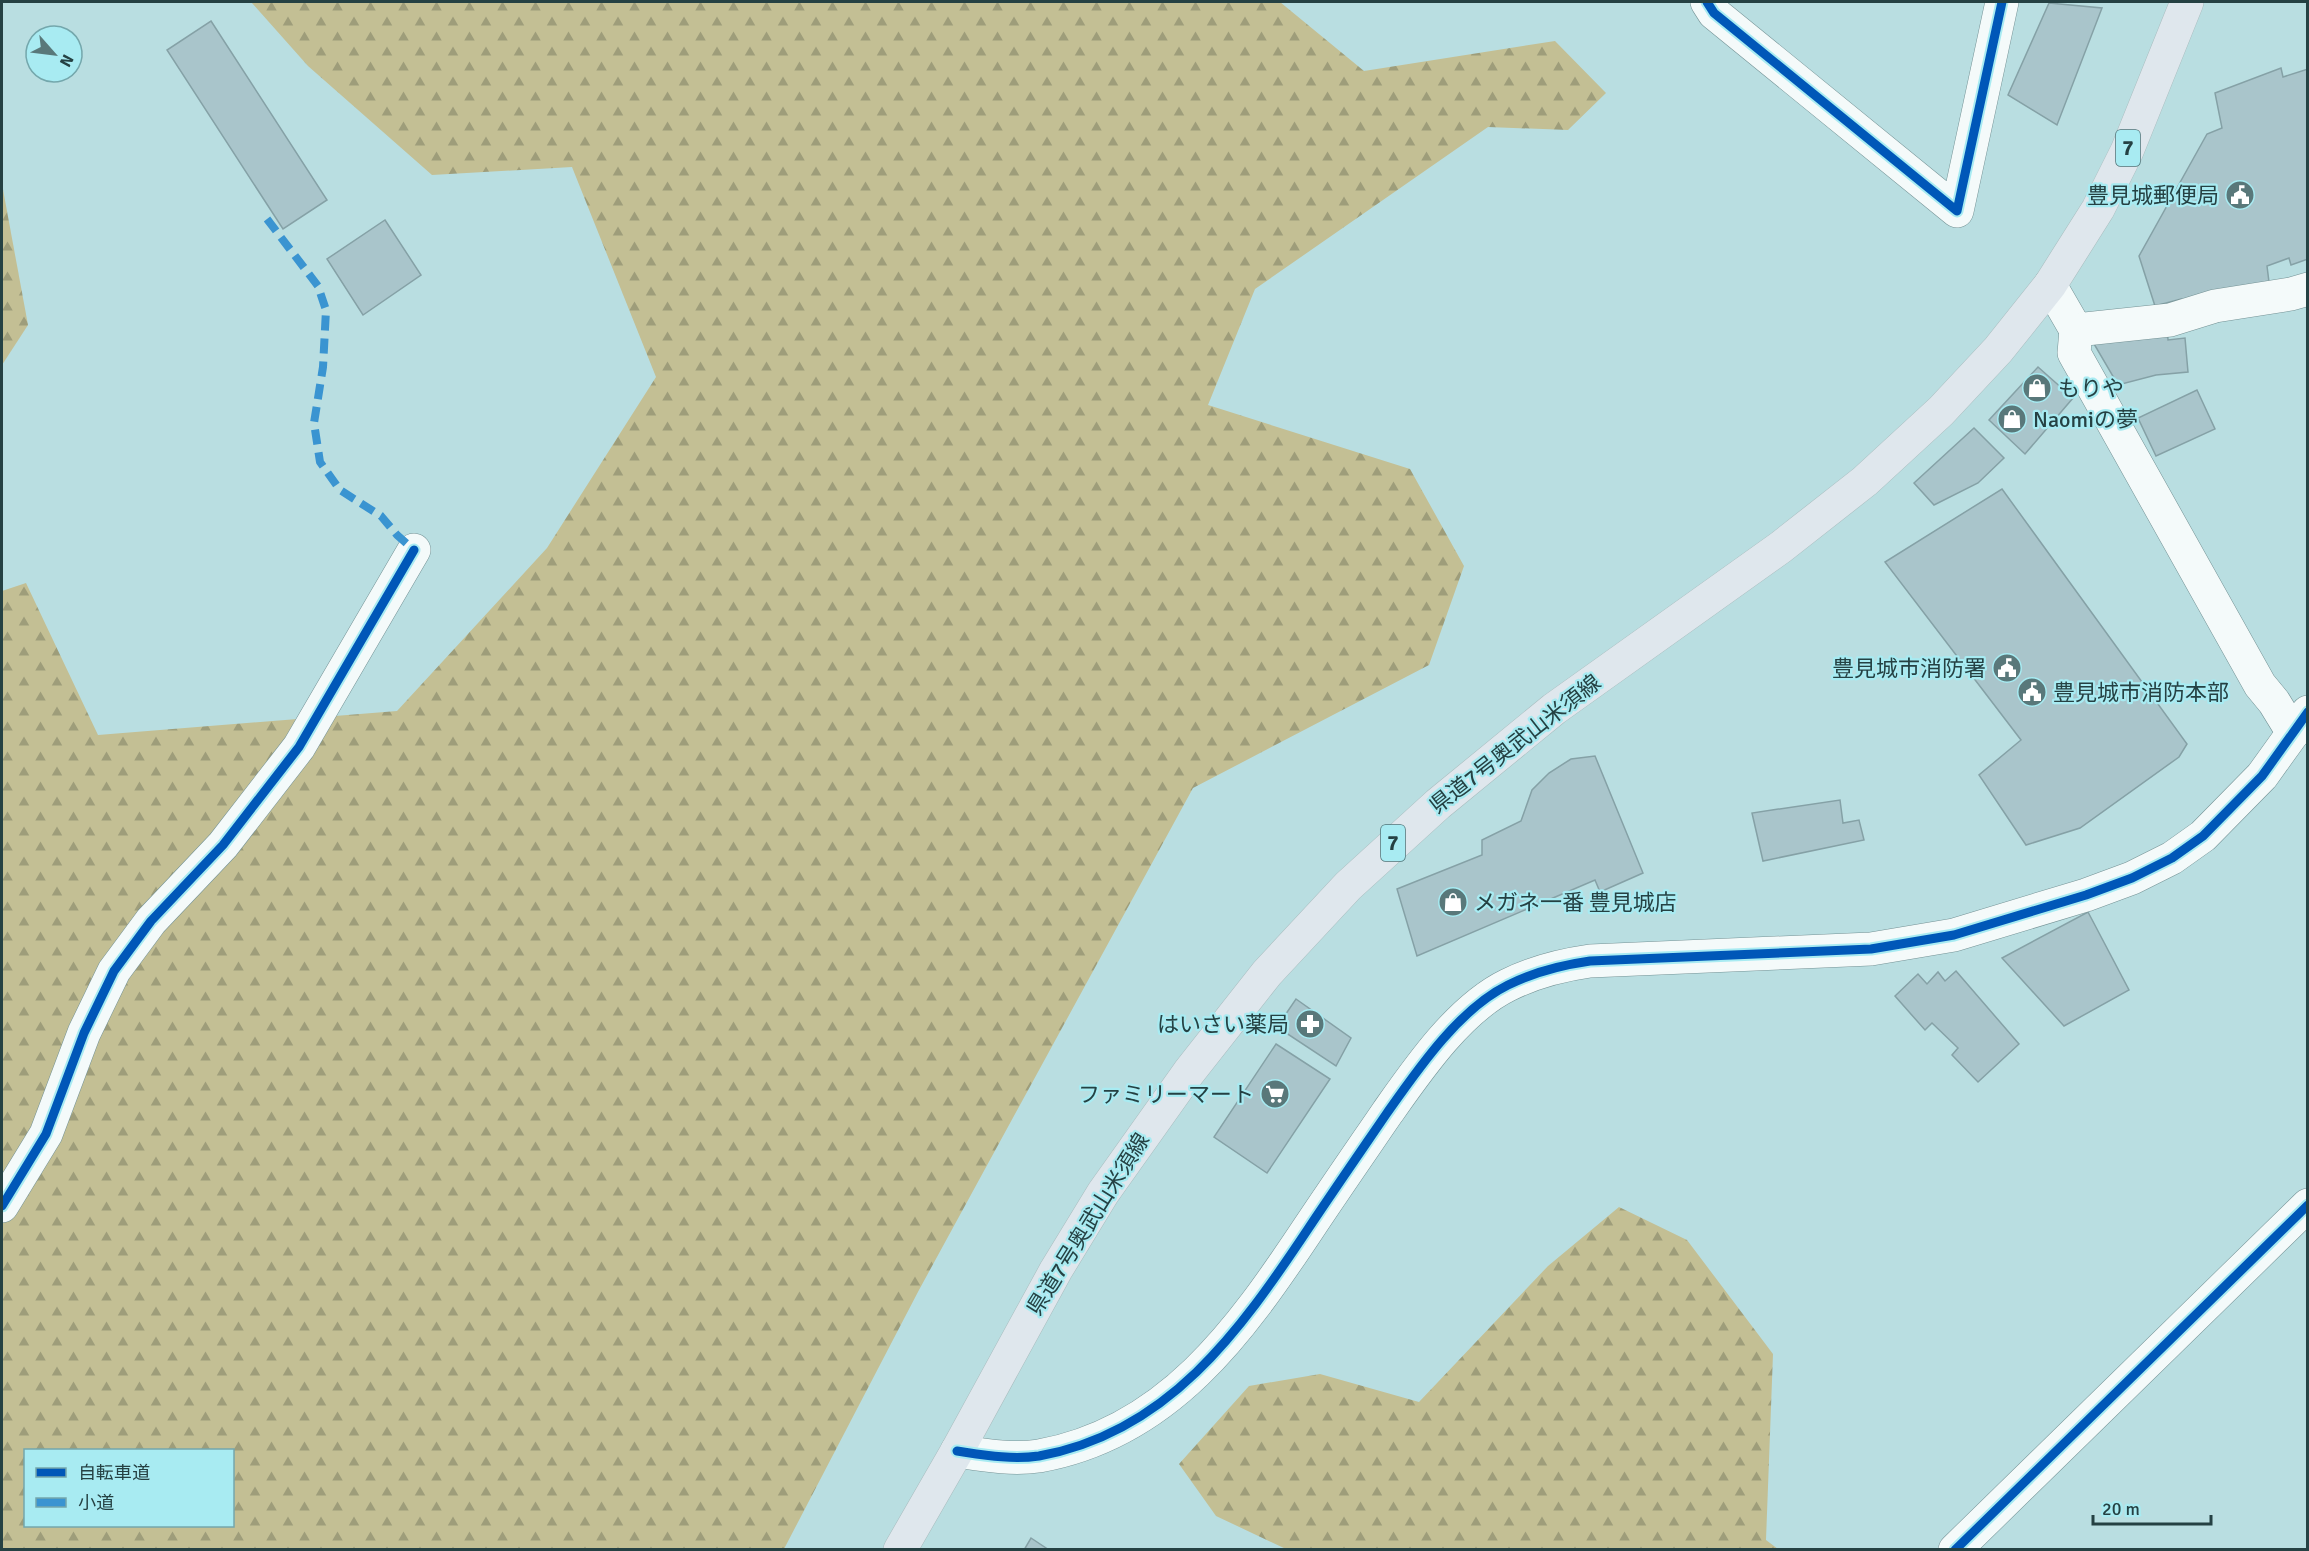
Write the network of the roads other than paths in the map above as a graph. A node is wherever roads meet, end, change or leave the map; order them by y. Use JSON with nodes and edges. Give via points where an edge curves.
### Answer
{"nodes":[{"id":1,"x":1707,"y":2,"type":"edge"},
{"id":2,"x":2002,"y":2,"type":"edge"},
{"id":3,"x":2187,"y":2,"type":"edge"},
{"id":4,"x":2050,"y":285,"type":"junction"},
{"id":5,"x":2307,"y":289,"type":"edge"},
{"id":6,"x":2076,"y":330,"type":"junction"},
{"id":7,"x":414,"y":550,"type":"dead end"},
{"id":8,"x":2300,"y":723,"type":"edge"},
{"id":9,"x":2307,"y":1205,"type":"edge"},
{"id":10,"x":2,"y":1206,"type":"edge"},
{"id":11,"x":957,"y":1451,"type":"junction"},
{"id":12,"x":900,"y":1550,"type":"edge"},
{"id":13,"x":1955,"y":1550,"type":"edge"}],
"edges":[{"from":1,"to":2,"type":"street","via":[[1714,14],[1957,210]]},
{"from":3,"to":4,"type":"main road","name":"県道7号奥武山米須線","number":"7","via":[[2127,151],[2098,209]]},
{"from":4,"to":6,"type":"street"},
{"from":4,"to":11,"type":"main road","name":"県道7号奥武山米須線","number":"7","via":[[1998,350],[1941,411],[1865,481],[1782,547],[1554,709],[1392,844],[1304,931],[1228,1021],[1103,1193]]},
{"from":5,"to":6,"type":"street","via":[[2215,306],[2170,320]]},
{"from":6,"to":8,"type":"street","via":[[2074,353],[2260,685]]},
{"from":7,"to":10,"type":"street","via":[[299,747],[223,845],[151,921],[114,971],[84,1033],[46,1134]]},
{"from":8,"to":11,"type":"street","via":[[2262,776],[2203,836],[2172,858],[2132,878],[2054,905],[1909,944],[1830,952],[1590,961],[1562,965],[1506,986],[1448,1033],[1408,1082],[1260,1300],[1229,1339],[1173,1394],[1125,1426],[1039,1456],[1006,1458]]},
{"from":9,"to":13,"type":"street"},
{"from":11,"to":12,"type":"main road","name":"県道7号奥武山米須線","number":"7"}]}
